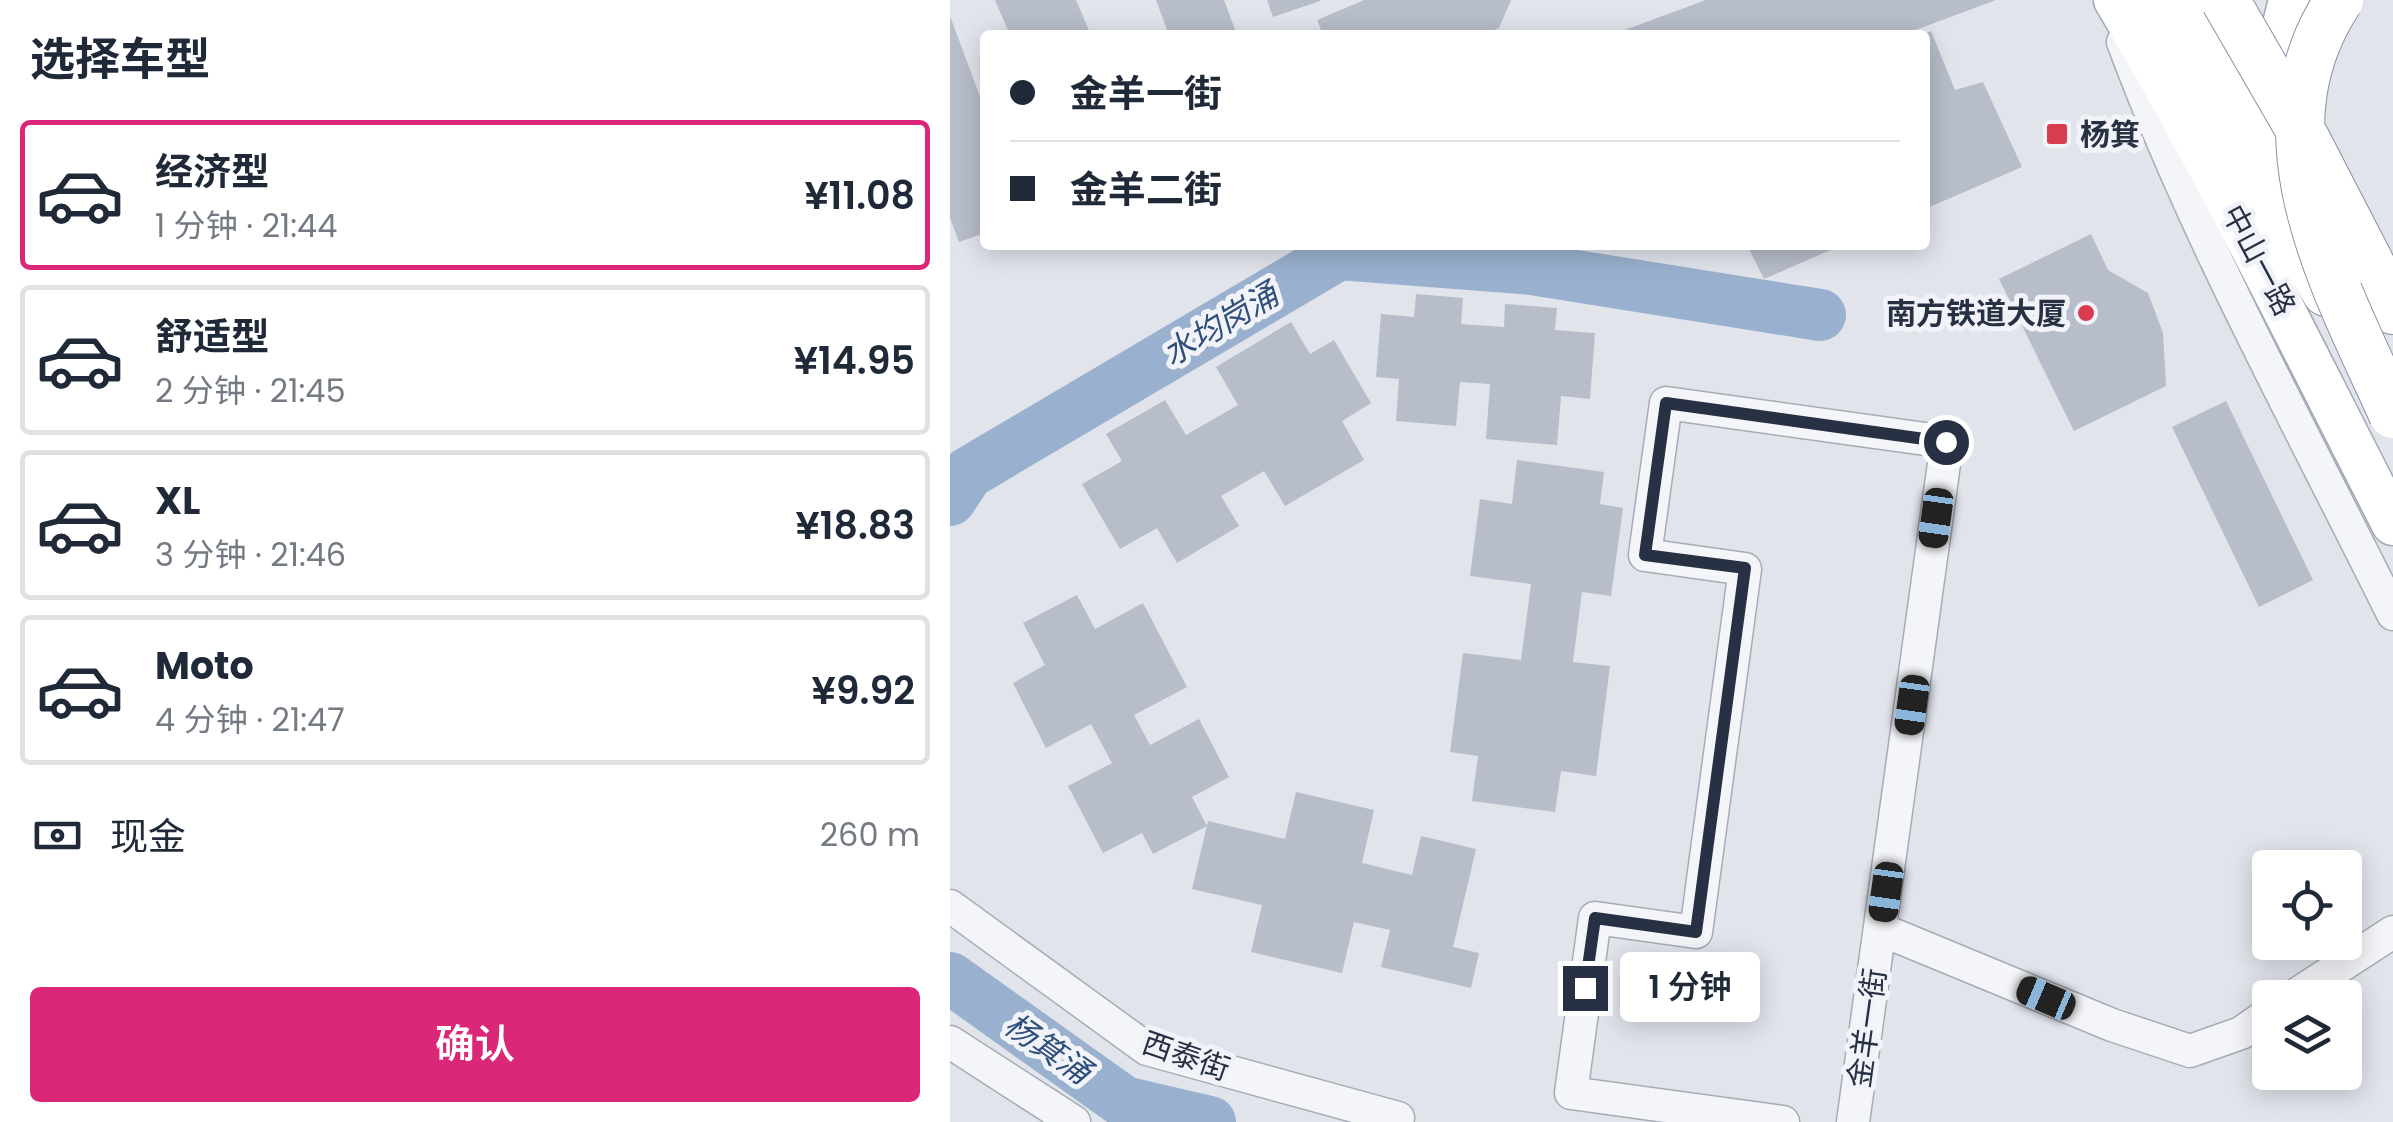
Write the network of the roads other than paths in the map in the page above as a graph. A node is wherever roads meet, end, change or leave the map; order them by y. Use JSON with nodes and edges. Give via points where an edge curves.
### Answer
{"nodes":[{"id":1,"x":2112,"y":0,"type":"edge"},
{"id":2,"x":2158,"y":0,"type":"edge"},
{"id":3,"x":2190,"y":0,"type":"edge"},
{"id":4,"x":2225,"y":0,"type":"edge"},
{"id":5,"x":2291,"y":0,"type":"edge"},
{"id":6,"x":2339,"y":0,"type":"edge"},
{"id":7,"x":2287,"y":172,"type":"junction"},
{"id":8,"x":2389,"y":254,"type":"edge"},
{"id":9,"x":2393,"y":310,"type":"edge"},
{"id":10,"x":2393,"y":381,"type":"edge"},
{"id":11,"x":2393,"y":415,"type":"edge"},
{"id":12,"x":2393,"y":524,"type":"edge"},
{"id":13,"x":2393,"y":614,"type":"edge"},
{"id":14,"x":950,"y":906,"type":"edge"},
{"id":15,"x":1882,"y":930,"type":"junction"},
{"id":16,"x":2393,"y":932,"type":"edge"},
{"id":17,"x":2320,"y":980,"type":"edge"},
{"id":18,"x":2252,"y":1026,"type":"edge"},
{"id":19,"x":950,"y":1042,"type":"edge"},
{"id":20,"x":1398,"y":1118,"type":"dead end"},
{"id":21,"x":1074,"y":1122,"type":"edge"},
{"id":22,"x":1782,"y":1122,"type":"edge"},
{"id":23,"x":1853,"y":1122,"type":"edge"}],
"edges":[{"from":1,"to":12,"type":"main road","name":"中山一路","via":[[2164,81]]},
{"from":1,"to":13,"type":"street","via":[[2155,123],[2206,235]]},
{"from":2,"to":11,"type":"highway","bridge":true},
{"from":3,"to":7,"type":"main road"},
{"from":4,"to":9,"type":"highway","bridge":true},
{"from":5,"to":7,"type":"main road","via":[[2276,56],[2275,94]]},
{"from":5,"to":8,"type":"street","via":[[2294,58],[2305,91]]},
{"from":6,"to":11,"type":"highway","bridge":true,"via":[[2310,52],[2300,112],[2302,156],[2317,240]]},
{"from":7,"to":10,"type":"main road"},
{"from":14,"to":20,"type":"street","name":"西泰街","via":[[1148,1049]]},
{"from":15,"to":18,"type":"street","via":[[2112,1025],[2190,1050]]},
{"from":15,"to":22,"type":"street","name":"金羊一街","via":[[1946,442],[1666,403],[1645,555],[1745,568],[1696,932],[1595,918],[1571,1092]]},
{"from":15,"to":23,"type":"street","name":"金羊一街"},
{"from":16,"to":17,"type":"street"},
{"from":19,"to":21,"type":"street"}]}
